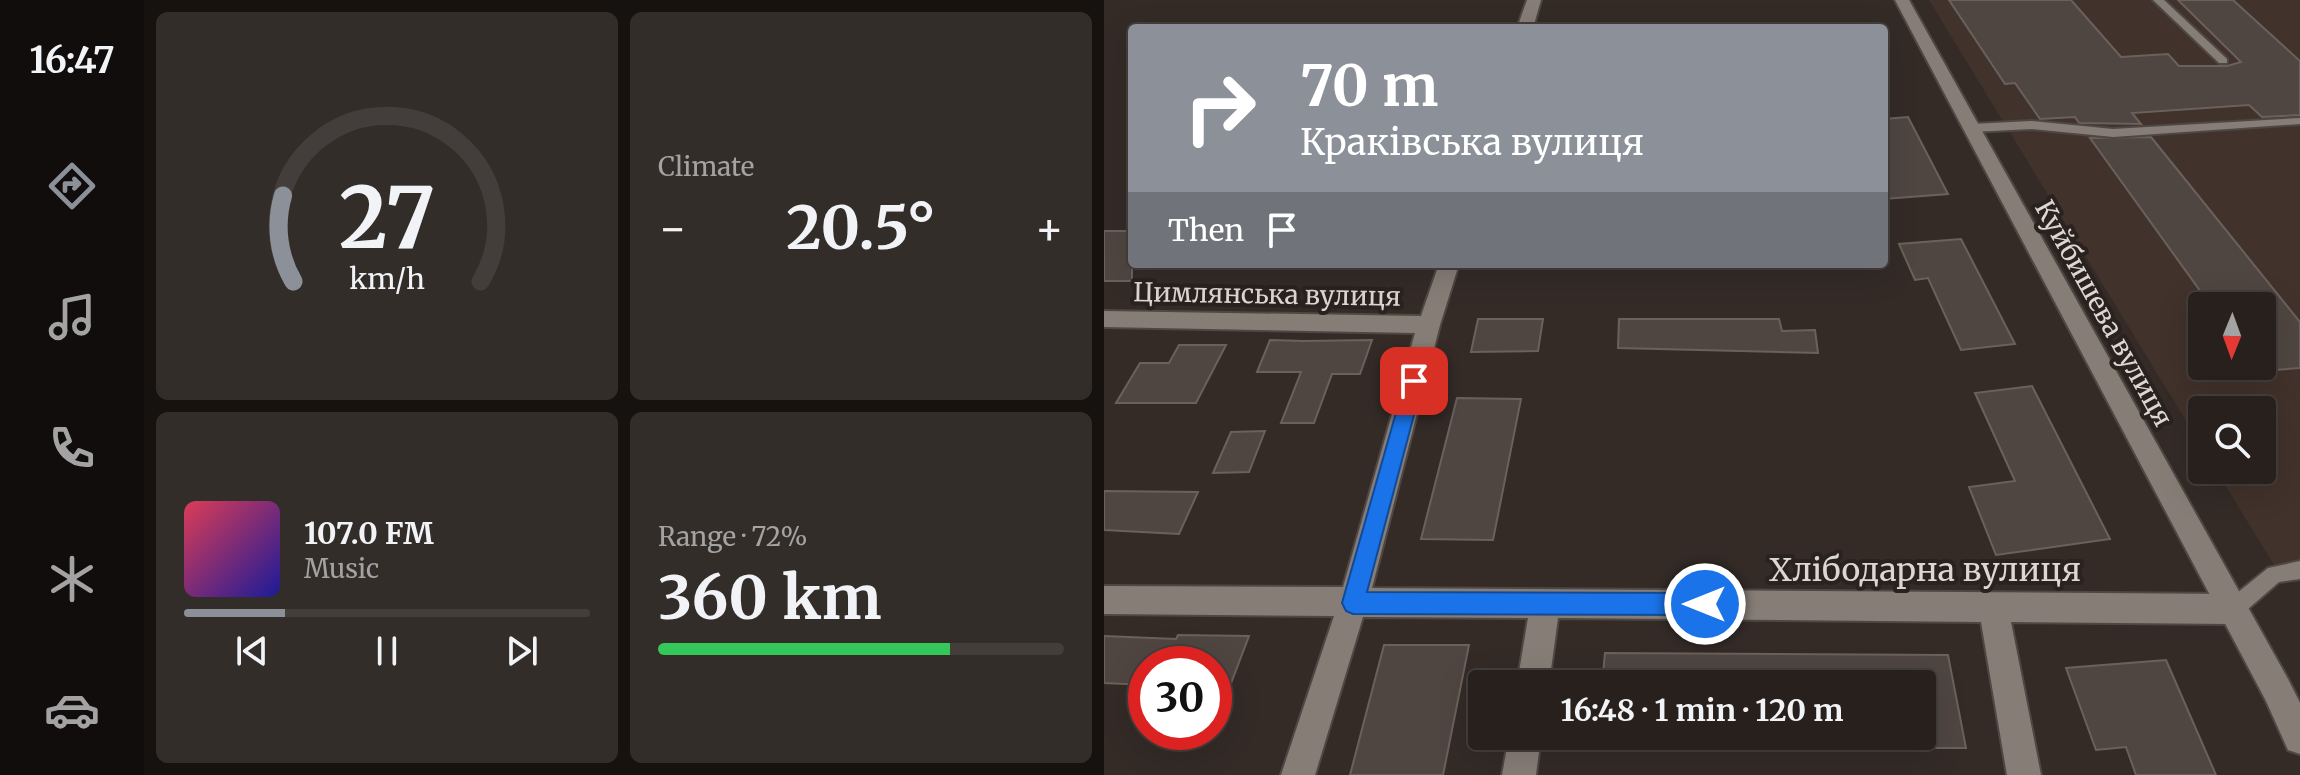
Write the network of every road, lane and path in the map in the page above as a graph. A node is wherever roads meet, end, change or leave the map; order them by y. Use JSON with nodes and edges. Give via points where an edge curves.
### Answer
{"nodes":[{"id":1,"x":1534,"y":0,"type":"edge"},
{"id":2,"x":1902,"y":0,"type":"edge"},
{"id":3,"x":2158,"y":0,"type":"edge"},
{"id":4,"x":1526,"y":24,"type":"edge"},
{"id":5,"x":2223,"y":61,"type":"dead end"},
{"id":6,"x":2300,"y":121,"type":"edge"},
{"id":7,"x":1972,"y":128,"type":"junction"},
{"id":8,"x":1448,"y":268,"type":"edge"},
{"id":9,"x":1104,"y":319,"type":"edge"},
{"id":10,"x":1429,"y":325,"type":"junction"},
{"id":11,"x":2300,"y":570,"type":"edge"},
{"id":12,"x":1104,"y":600,"type":"edge"},
{"id":13,"x":1353,"y":603,"type":"junction"},
{"id":14,"x":1545,"y":603,"type":"junction"},
{"id":15,"x":1993,"y":607,"type":"junction"},
{"id":16,"x":2233,"y":609,"type":"junction"},
{"id":17,"x":1535,"y":670,"type":"edge"},
{"id":18,"x":2300,"y":738,"type":"edge"},
{"id":19,"x":1523,"y":750,"type":"edge"},
{"id":20,"x":1298,"y":775,"type":"edge"},
{"id":21,"x":1519,"y":775,"type":"edge"},
{"id":22,"x":2024,"y":775,"type":"edge"}],
"edges":[{"from":1,"to":4,"type":"street"},
{"from":2,"to":7,"type":"street","name":"Куйбишева вулиця"},
{"from":3,"to":5,"type":"lane"},
{"from":6,"to":7,"type":"lane","via":[[2113,133],[2031,125]]},
{"from":7,"to":16,"type":"street","name":"Куйбишева вулиця"},
{"from":8,"to":10,"type":"street"},
{"from":9,"to":10,"type":"street","name":"Цимлянська вулиця"},
{"from":10,"to":13,"type":"street"},
{"from":11,"to":16,"type":"lane","via":[[2275,574]]},
{"from":12,"to":13,"type":"street","name":"Хлібодарна вулиця"},
{"from":13,"to":14,"type":"street","name":"Хлібодарна вулиця"},
{"from":13,"to":20,"type":"street"},
{"from":14,"to":15,"type":"street","name":"Хлібодарна вулиця"},
{"from":14,"to":17,"type":"street"},
{"from":15,"to":16,"type":"street","name":"Хлібодарна вулиця"},
{"from":15,"to":22,"type":"street"},
{"from":16,"to":18,"type":"street","name":"Куйбишева вулиця"},
{"from":19,"to":21,"type":"street"}]}
